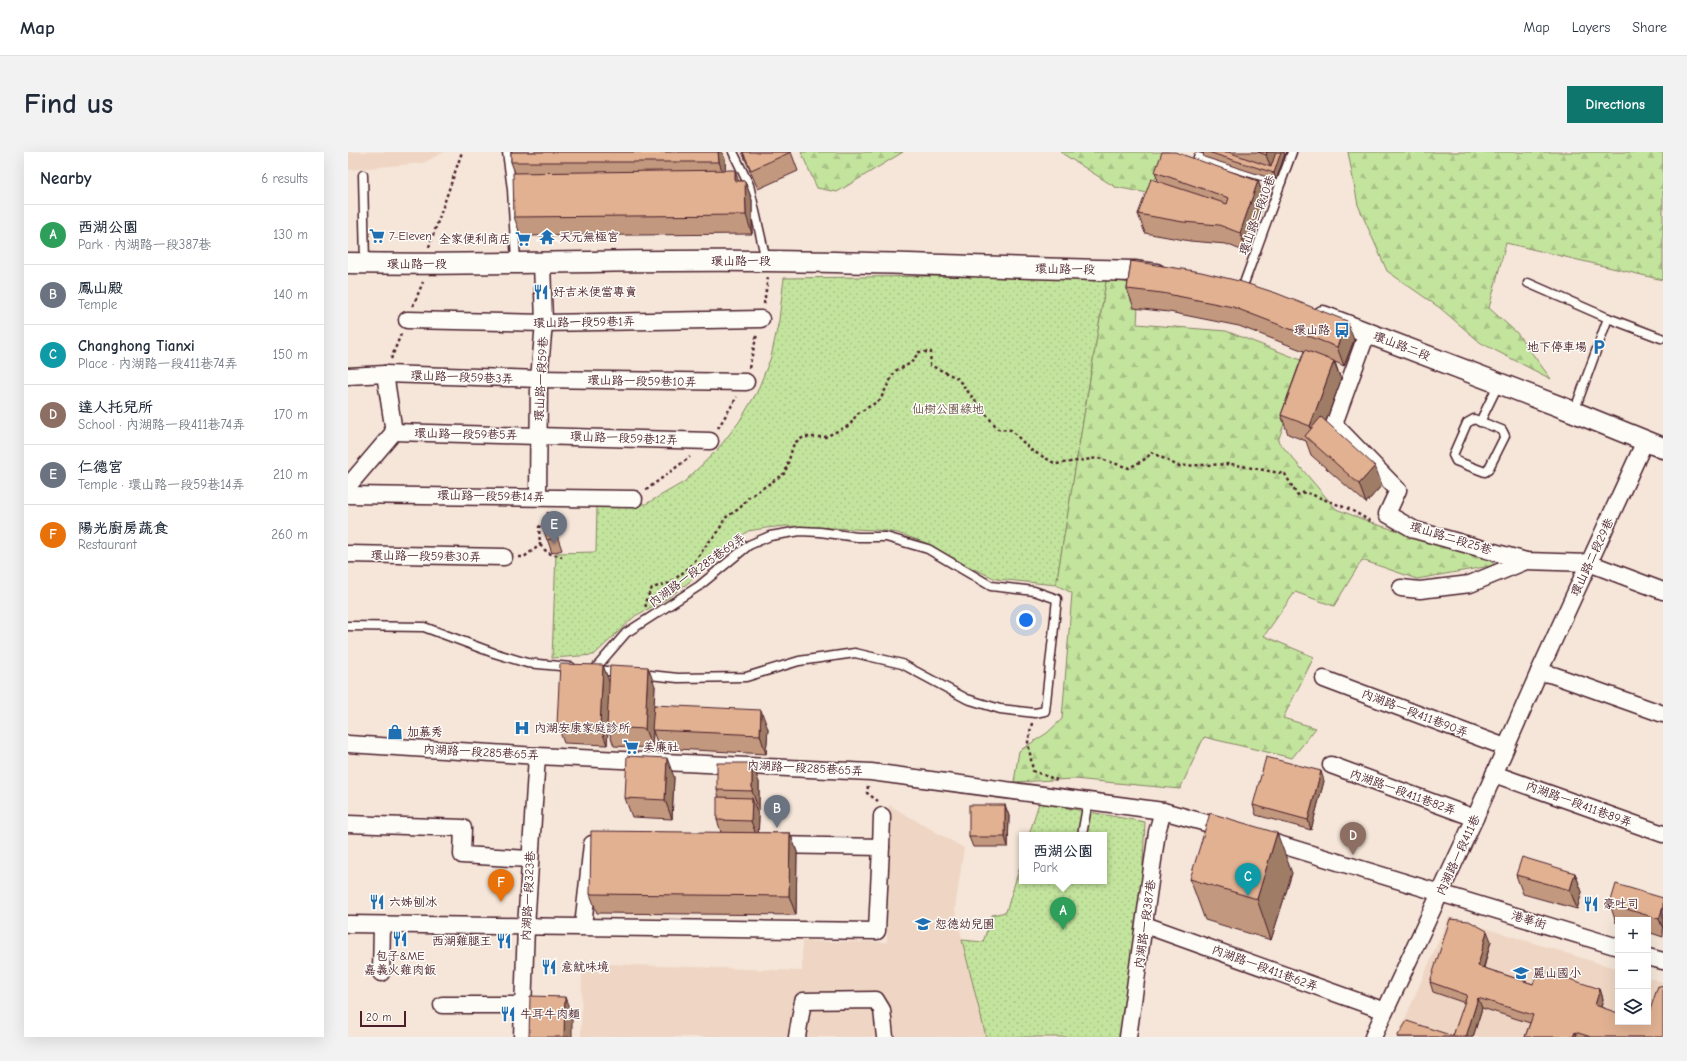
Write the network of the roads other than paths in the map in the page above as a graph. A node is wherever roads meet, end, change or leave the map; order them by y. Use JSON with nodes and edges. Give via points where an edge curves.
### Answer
{"nodes":[{"id":1,"x":507,"y":152,"type":"edge"},
{"id":2,"x":733,"y":152,"type":"edge"},
{"id":3,"x":1292,"y":152,"type":"edge"},
{"id":4,"x":1198,"y":157,"type":"dead end"},
{"id":5,"x":362,"y":176,"type":"dead end"},
{"id":6,"x":1281,"y":182,"type":"junction"},
{"id":7,"x":766,"y":260,"type":"junction"},
{"id":8,"x":516,"y":262,"type":"junction"},
{"id":9,"x":542,"y":262,"type":"junction"},
{"id":10,"x":356,"y":263,"type":"edge"},
{"id":11,"x":1172,"y":276,"type":"edge"},
{"id":12,"x":1528,"y":283,"type":"dead end"},
{"id":13,"x":1243,"y":287,"type":"edge"},
{"id":14,"x":1309,"y":311,"type":"edge"},
{"id":15,"x":761,"y":318,"type":"road end"},
{"id":16,"x":1608,"y":318,"type":"junction"},
{"id":17,"x":407,"y":320,"type":"dead end"},
{"id":18,"x":544,"y":323,"type":"junction"},
{"id":19,"x":1367,"y":333,"type":"junction"},
{"id":20,"x":1661,"y":338,"type":"dead end"},
{"id":21,"x":385,"y":374,"type":"junction"},
{"id":22,"x":348,"y":376,"type":"edge"},
{"id":23,"x":539,"y":379,"type":"junction"},
{"id":24,"x":746,"y":382,"type":"road end"},
{"id":25,"x":1499,"y":383,"type":"junction"},
{"id":26,"x":1574,"y":412,"type":"junction"},
{"id":27,"x":1480,"y":422,"type":"junction"},
{"id":28,"x":394,"y":432,"type":"junction"},
{"id":29,"x":538,"y":435,"type":"junction"},
{"id":30,"x":710,"y":441,"type":"road end"},
{"id":31,"x":1644,"y":441,"type":"junction"},
{"id":32,"x":1663,"y":448,"type":"edge"},
{"id":33,"x":348,"y":486,"type":"edge"},
{"id":34,"x":348,"y":495,"type":"edge"},
{"id":35,"x":543,"y":497,"type":"junction"},
{"id":36,"x":634,"y":499,"type":"road end"},
{"id":37,"x":348,"y":554,"type":"edge"},
{"id":38,"x":504,"y":557,"type":"road end"},
{"id":39,"x":1526,"y":561,"type":"junction"},
{"id":40,"x":1589,"y":562,"type":"junction"},
{"id":41,"x":1401,"y":588,"type":"dead end"},
{"id":42,"x":1663,"y":591,"type":"edge"},
{"id":43,"x":348,"y":626,"type":"edge"},
{"id":44,"x":586,"y":669,"type":"junction"},
{"id":45,"x":1539,"y":672,"type":"junction"},
{"id":46,"x":1324,"y":679,"type":"dead end"},
{"id":47,"x":1663,"y":714,"type":"edge"},
{"id":48,"x":348,"y":744,"type":"edge"},
{"id":49,"x":1505,"y":748,"type":"junction"},
{"id":50,"x":537,"y":756,"type":"junction"},
{"id":51,"x":1331,"y":765,"type":"dead end"},
{"id":52,"x":1494,"y":774,"type":"junction"},
{"id":53,"x":1088,"y":801,"type":"junction"},
{"id":54,"x":882,"y":810,"type":"road end"},
{"id":55,"x":1163,"y":811,"type":"junction"},
{"id":56,"x":1475,"y":818,"type":"junction"},
{"id":57,"x":348,"y":824,"type":"edge"},
{"id":58,"x":1083,"y":832,"type":"edge"},
{"id":59,"x":1242,"y":833,"type":"joint"},
{"id":60,"x":1663,"y":834,"type":"edge"},
{"id":61,"x":615,"y":844,"type":"edge"},
{"id":62,"x":756,"y":845,"type":"edge"},
{"id":63,"x":881,"y":847,"type":"junction"},
{"id":64,"x":530,"y":859,"type":"junction"},
{"id":65,"x":1440,"y":893,"type":"junction"},
{"id":66,"x":348,"y":924,"type":"edge"},
{"id":67,"x":1145,"y":925,"type":"junction"},
{"id":68,"x":382,"y":926,"type":"junction"},
{"id":69,"x":583,"y":926,"type":"junction"},
{"id":70,"x":526,"y":927,"type":"junction"},
{"id":71,"x":1615,"y":947,"type":"edge"},
{"id":72,"x":1651,"y":958,"type":"edge"},
{"id":73,"x":1663,"y":961,"type":"edge"},
{"id":74,"x":381,"y":974,"type":"dead end"},
{"id":75,"x":442,"y":1005,"type":"dead end"},
{"id":76,"x":524,"y":1005,"type":"junction"},
{"id":77,"x":1385,"y":1012,"type":"junction"},
{"id":78,"x":522,"y":1037,"type":"edge"},
{"id":79,"x":797,"y":1037,"type":"edge"},
{"id":80,"x":885,"y":1037,"type":"edge"},
{"id":81,"x":1128,"y":1037,"type":"edge"},
{"id":82,"x":1373,"y":1037,"type":"edge"}],
"edges":[{"from":1,"to":8,"type":"lane","via":[[516,189]]},
{"from":2,"to":7,"type":"lane"},
{"from":3,"to":6,"type":"lane","name":"環山路二段10巷"},
{"from":4,"to":6,"type":"lane"},
{"from":5,"to":10,"type":"lane"},
{"from":6,"to":13,"type":"lane","name":"環山路二段10巷"},
{"from":7,"to":9,"type":"street","name":"環山路一段"},
{"from":7,"to":11,"type":"street","name":"環山路一段","via":[[1134,271]]},
{"from":8,"to":9,"type":"street","name":"環山路一段"},
{"from":8,"to":10,"type":"street","name":"環山路一段","via":[[425,265]]},
{"from":9,"to":18,"type":"street","name":"環山路一段59巷"},
{"from":12,"to":16,"type":"lane"},
{"from":14,"to":19,"type":"street","name":"環山路二段"},
{"from":15,"to":18,"type":"street","name":"環山路一段59巷1弄"},
{"from":16,"to":20,"type":"lane"},
{"from":16,"to":26,"type":"lane"},
{"from":17,"to":18,"type":"street","name":"環山路一段59巷1弄"},
{"from":18,"to":23,"type":"street","name":"環山路一段59巷"},
{"from":19,"to":25,"type":"street","name":"環山路二段"},
{"from":19,"to":39,"type":"street","name":"環山路二段25巷","via":[[1334,424],[1398,490],[1386,514],[1415,530]]},
{"from":21,"to":22,"type":"street","name":"環山路一段59巷3弄"},
{"from":21,"to":23,"type":"street","name":"環山路一段59巷3弄"},
{"from":21,"to":28,"type":"street"},
{"from":23,"to":24,"type":"street","name":"環山路一段59巷10弄"},
{"from":23,"to":29,"type":"street","name":"環山路一段59巷"},
{"from":25,"to":26,"type":"street","name":"環山路二段"},
{"from":25,"to":27,"type":"lane"},
{"from":26,"to":31,"type":"street","name":"環山路二段"},
{"from":27,"to":27,"type":"lane","via":[[1474,420],[1467,423],[1453,455],[1456,461],[1485,472],[1505,436],[1502,430]]},
{"from":28,"to":29,"type":"street","name":"環山路一段59巷5弄"},
{"from":28,"to":33,"type":"street"},
{"from":29,"to":30,"type":"street","name":"環山路一段59巷12弄"},
{"from":29,"to":35,"type":"street","name":"環山路一段59巷"},
{"from":31,"to":32,"type":"street","name":"環山路二段"},
{"from":31,"to":40,"type":"street","name":"環山路二段29巷"},
{"from":34,"to":35,"type":"street","name":"環山路一段59巷14弄"},
{"from":35,"to":36,"type":"street","name":"環山路一段59巷14弄"},
{"from":37,"to":38,"type":"street","name":"環山路一段59巷30弄"},
{"from":39,"to":40,"type":"street","name":"環山路二段25巷"},
{"from":39,"to":41,"type":"street","via":[[1470,584],[1420,590]]},
{"from":40,"to":42,"type":"street"},
{"from":40,"to":45,"type":"street","name":"環山路二段29巷"},
{"from":43,"to":44,"type":"lane","via":[[424,627],[494,654],[527,663]]},
{"from":44,"to":44,"type":"lane","name":"內湖路一段285巷69弄","via":[[626,633],[699,586],[749,545],[770,536],[820,532],[857,537],[886,537],[928,549],[991,586],[1034,590],[1057,599],[1045,711],[1035,713],[1000,709],[967,699],[902,664],[855,654],[799,661],[746,677],[678,678]]},
{"from":45,"to":47,"type":"street","via":[[1553,674]]},
{"from":45,"to":49,"type":"street","name":"內湖路一段411巷"},
{"from":46,"to":49,"type":"street","name":"內湖路一段411巷90弄"},
{"from":48,"to":50,"type":"street","name":"內湖路一段285巷65弄"},
{"from":49,"to":52,"type":"street","name":"內湖路一段411巷"},
{"from":50,"to":53,"type":"street","name":"內湖路一段285巷65弄","via":[[871,772]]},
{"from":50,"to":64,"type":"street","name":"內湖路一段323巷"},
{"from":51,"to":56,"type":"street","name":"內湖路一段411巷82弄"},
{"from":52,"to":56,"type":"street","name":"內湖路一段411巷"},
{"from":52,"to":60,"type":"street","name":"內湖路一段411巷89弄"},
{"from":53,"to":55,"type":"street","name":"內湖路一段285巷65弄"},
{"from":53,"to":58,"type":"lane"},
{"from":54,"to":63,"type":"street"},
{"from":55,"to":59,"type":"street","name":"內湖路一段285巷65弄"},
{"from":55,"to":67,"type":"street","name":"內湖路一段387巷","via":[[1157,832]]},
{"from":56,"to":65,"type":"street","name":"內湖路一段411巷"},
{"from":57,"to":64,"type":"street","via":[[463,828],[462,855]]},
{"from":59,"to":65,"type":"street","name":"港華街"},
{"from":61,"to":69,"type":"street","via":[[592,844]]},
{"from":62,"to":63,"type":"street"},
{"from":63,"to":69,"type":"street","via":[[877,931]]},
{"from":64,"to":70,"type":"street","name":"內湖路一段323巷"},
{"from":65,"to":71,"type":"street","name":"港華街"},
{"from":65,"to":77,"type":"street","name":"內湖路一段411巷"},
{"from":66,"to":68,"type":"street"},
{"from":67,"to":77,"type":"street","name":"內湖路一段411巷62弄"},
{"from":67,"to":81,"type":"street","name":"內湖路一段387巷"},
{"from":68,"to":70,"type":"street"},
{"from":68,"to":74,"type":"street"},
{"from":69,"to":70,"type":"street"},
{"from":70,"to":76,"type":"street","name":"內湖路一段323巷"},
{"from":72,"to":73,"type":"street"},
{"from":75,"to":76,"type":"street"},
{"from":76,"to":78,"type":"street","name":"內湖路一段323巷"},
{"from":77,"to":82,"type":"street","name":"內湖路一段411巷"},
{"from":79,"to":80,"type":"street","via":[[803,1002],[876,1000],[882,1010]]}]}
